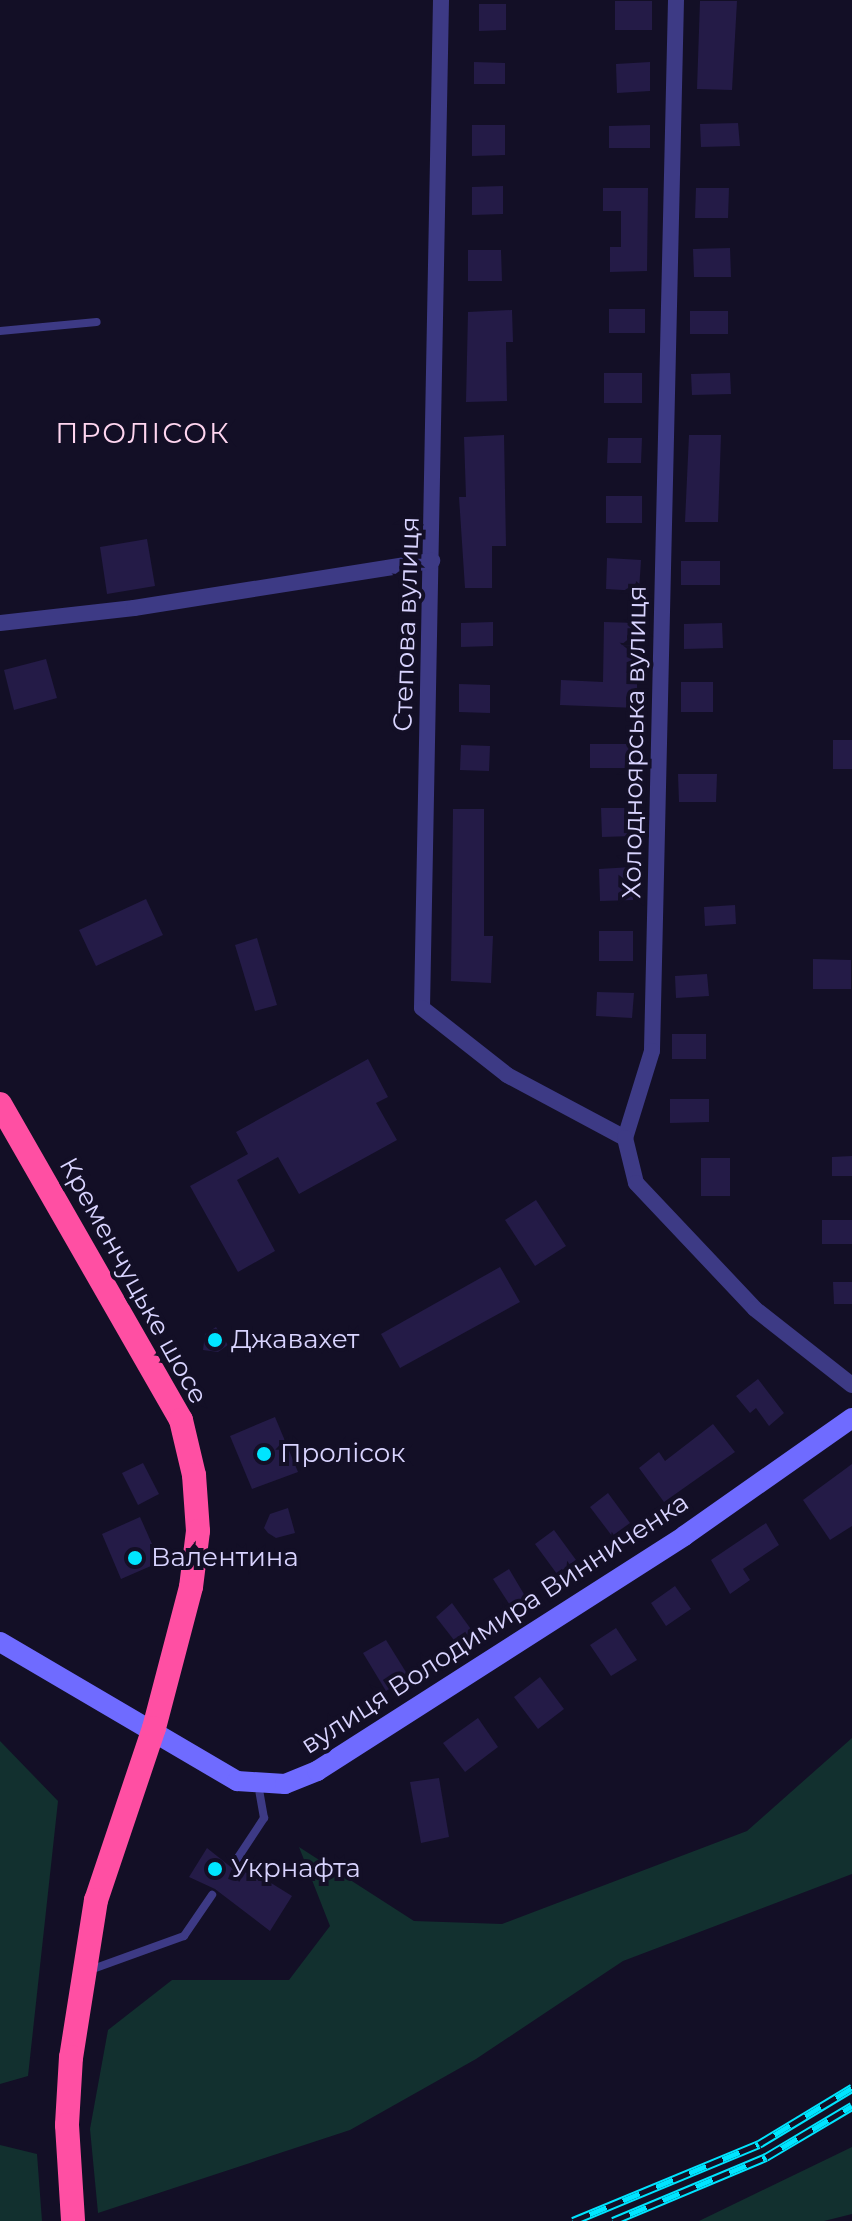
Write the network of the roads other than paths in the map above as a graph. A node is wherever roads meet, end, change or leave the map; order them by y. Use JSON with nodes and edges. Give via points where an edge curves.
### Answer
{"nodes":[{"id":1,"x":441,"y":0,"type":"edge"},
{"id":2,"x":676,"y":0,"type":"edge"},
{"id":3,"x":97,"y":322,"type":"dead end"},
{"id":4,"x":0,"y":331,"type":"edge"},
{"id":5,"x":432,"y":561,"type":"junction"},
{"id":6,"x":0,"y":623,"type":"edge"},
{"id":7,"x":0,"y":1104,"type":"edge"},
{"id":8,"x":625,"y":1138,"type":"junction"},
{"id":9,"x":852,"y":1385,"type":"edge"},
{"id":10,"x":852,"y":1418,"type":"edge"},
{"id":11,"x":0,"y":1642,"type":"edge"},
{"id":12,"x":154,"y":1728,"type":"junction"},
{"id":13,"x":258,"y":1785,"type":"junction"},
{"id":14,"x":235,"y":1862,"type":"dead end"},
{"id":15,"x":212,"y":1895,"type":"dead end"},
{"id":16,"x":85,"y":1972,"type":"junction"},
{"id":17,"x":73,"y":2221,"type":"edge"}],
"edges":[{"from":1,"to":5,"type":"street","name":"Степова вулиця"},
{"from":2,"to":8,"type":"street","name":"Холодноярська вулиця","via":[[652,1051]]},
{"from":3,"to":4,"type":"lane"},
{"from":5,"to":6,"type":"street","via":[[134,608]]},
{"from":5,"to":8,"type":"street","name":"Степова вулиця","via":[[422,1008],[507,1075]]},
{"from":7,"to":12,"type":"highway","name":"Кременчуцьке шосе","via":[[181,1420],[194,1475],[198,1531],[191,1587]]},
{"from":8,"to":9,"type":"street","via":[[636,1183],[755,1309]]},
{"from":10,"to":13,"type":"street","name":"вулиця Володимира Винниченка","via":[[684,1536],[317,1771],[285,1784]]},
{"from":11,"to":12,"type":"street","name":"вулиця Володимира Винниченка"},
{"from":12,"to":13,"type":"street","name":"вулиця Володимира Винниченка","via":[[237,1781]]},
{"from":12,"to":16,"type":"highway","name":"Кременчуцьке шосе","via":[[96,1900]]},
{"from":13,"to":14,"type":"lane","via":[[264,1818]]},
{"from":15,"to":16,"type":"lane","via":[[184,1936]]},
{"from":16,"to":17,"type":"highway","name":"Кременчуцьке шосе","via":[[67,2125]]}]}
